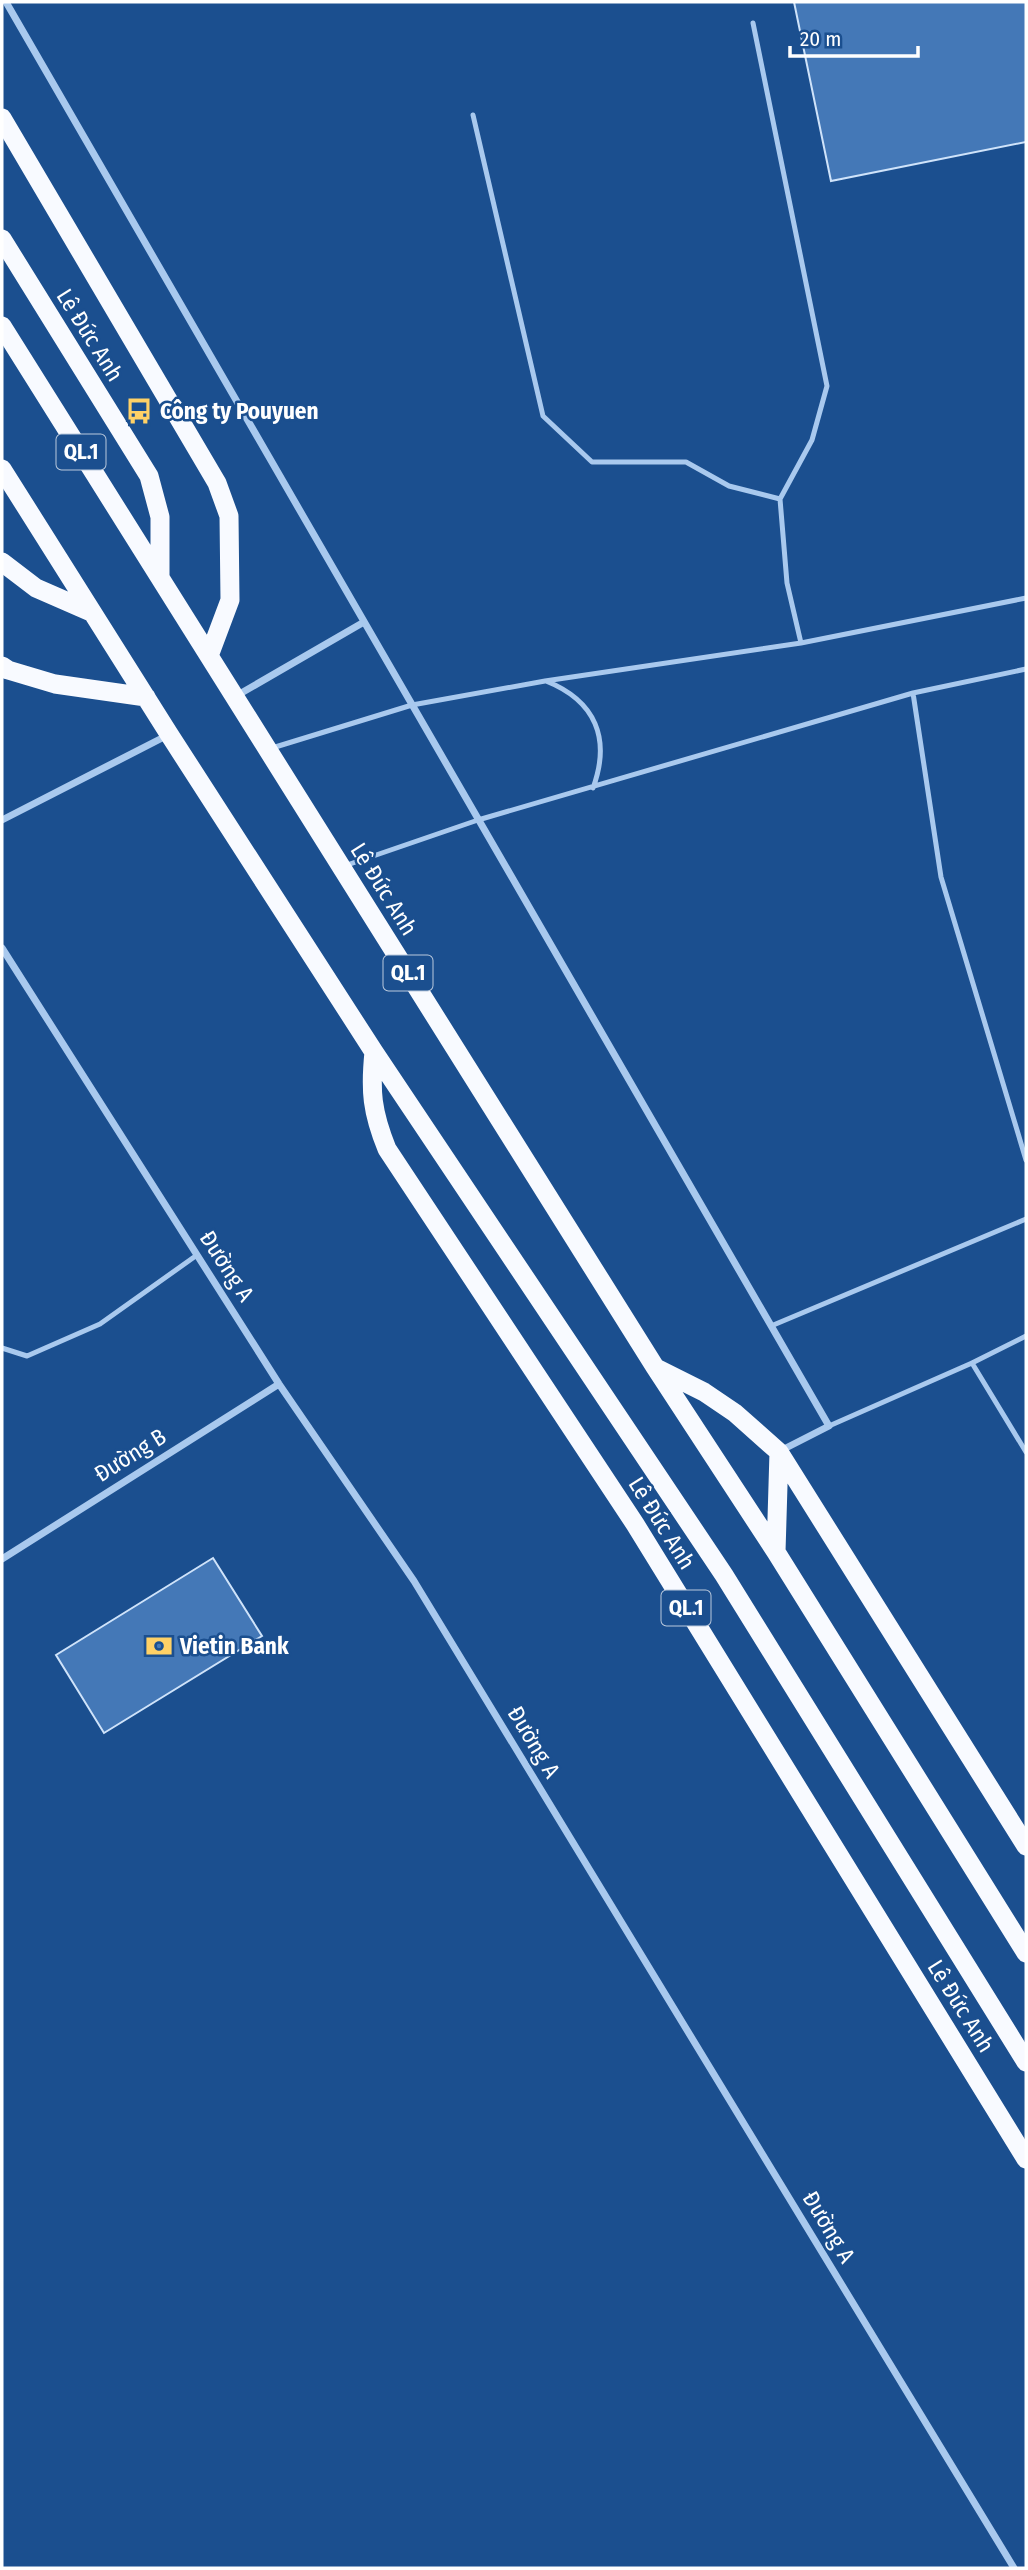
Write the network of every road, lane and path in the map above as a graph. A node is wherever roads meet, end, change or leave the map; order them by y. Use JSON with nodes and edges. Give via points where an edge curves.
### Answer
{"nodes":[{"id":1,"x":6,"y":2,"type":"edge"},
{"id":2,"x":753,"y":23,"type":"dead end"},
{"id":3,"x":473,"y":115,"type":"dead end"},
{"id":4,"x":2,"y":118,"type":"edge"},
{"id":5,"x":2,"y":239,"type":"edge"},
{"id":6,"x":2,"y":326,"type":"edge"},
{"id":7,"x":2,"y":469,"type":"edge"},
{"id":8,"x":780,"y":499,"type":"junction"},
{"id":9,"x":2,"y":562,"type":"edge"},
{"id":10,"x":160,"y":579,"type":"junction"},
{"id":11,"x":1026,"y":598,"type":"edge"},
{"id":12,"x":91,"y":612,"type":"junction"},
{"id":13,"x":364,"y":622,"type":"junction"},
{"id":14,"x":801,"y":643,"type":"junction"},
{"id":15,"x":209,"y":656,"type":"junction"},
{"id":16,"x":2,"y":666,"type":"edge"},
{"id":17,"x":1026,"y":669,"type":"edge"},
{"id":18,"x":545,"y":681,"type":"junction"},
{"id":19,"x":913,"y":692,"type":"junction"},
{"id":20,"x":235,"y":697,"type":"junction"},
{"id":21,"x":146,"y":698,"type":"junction"},
{"id":22,"x":412,"y":705,"type":"junction"},
{"id":23,"x":169,"y":734,"type":"junction"},
{"id":24,"x":268,"y":749,"type":"junction"},
{"id":25,"x":593,"y":788,"type":"junction"},
{"id":26,"x":2,"y":820,"type":"edge"},
{"id":27,"x":478,"y":820,"type":"junction"},
{"id":28,"x":342,"y":867,"type":"junction"},
{"id":29,"x":2,"y":948,"type":"edge"},
{"id":30,"x":374,"y":1052,"type":"junction"},
{"id":31,"x":1026,"y":1160,"type":"edge"},
{"id":32,"x":1026,"y":1219,"type":"edge"},
{"id":33,"x":197,"y":1255,"type":"junction"},
{"id":34,"x":771,"y":1326,"type":"junction"},
{"id":35,"x":1026,"y":1336,"type":"edge"},
{"id":36,"x":2,"y":1348,"type":"edge"},
{"id":37,"x":972,"y":1363,"type":"junction"},
{"id":38,"x":655,"y":1367,"type":"junction"},
{"id":39,"x":279,"y":1384,"type":"junction"},
{"id":40,"x":829,"y":1426,"type":"junction"},
{"id":41,"x":779,"y":1452,"type":"junction"},
{"id":42,"x":1026,"y":1452,"type":"edge"},
{"id":43,"x":776,"y":1552,"type":"junction"},
{"id":44,"x":2,"y":1559,"type":"edge"},
{"id":45,"x":1026,"y":1846,"type":"edge"},
{"id":46,"x":1026,"y":1953,"type":"edge"},
{"id":47,"x":1026,"y":2062,"type":"edge"},
{"id":48,"x":1026,"y":2159,"type":"edge"},
{"id":49,"x":1014,"y":2568,"type":"edge"}],
"edges":[{"from":1,"to":13,"type":"street"},
{"from":2,"to":8,"type":"lane","via":[[827,386],[811,440]]},
{"from":3,"to":8,"type":"lane","via":[[543,416],[592,462],[686,462],[729,486]]},
{"from":4,"to":15,"type":"highway","via":[[217,483],[229,516],[230,600]]},
{"from":5,"to":10,"type":"highway","name":"Lê Đức Anh","number":"QL.1","via":[[149,476],[160,517]]},
{"from":6,"to":10,"type":"highway","name":"Lê Đức Anh","number":"QL.1"},
{"from":7,"to":12,"type":"highway","name":"Lê Đức Anh","number":"QL.1"},
{"from":8,"to":14,"type":"lane","via":[[787,583]]},
{"from":9,"to":12,"type":"highway","via":[[36,588]]},
{"from":10,"to":15,"type":"highway","name":"Lê Đức Anh","number":"QL.1"},
{"from":11,"to":14,"type":"lane"},
{"from":12,"to":21,"type":"highway","name":"Lê Đức Anh","number":"QL.1"},
{"from":13,"to":20,"type":"street"},
{"from":13,"to":22,"type":"street"},
{"from":14,"to":18,"type":"lane"},
{"from":15,"to":20,"type":"highway","name":"Lê Đức Anh","number":"QL.1"},
{"from":16,"to":21,"type":"highway","via":[[55,684]]},
{"from":17,"to":19,"type":"lane"},
{"from":18,"to":22,"type":"lane"},
{"from":18,"to":25,"type":"lane","via":[[576,697],[595,724],[601,756]]},
{"from":19,"to":25,"type":"lane"},
{"from":19,"to":31,"type":"lane","via":[[941,877]]},
{"from":20,"to":24,"type":"highway","name":"Lê Đức Anh","number":"QL.1"},
{"from":21,"to":23,"type":"highway","name":"Lê Đức Anh","number":"QL.1"},
{"from":22,"to":24,"type":"lane"},
{"from":22,"to":27,"type":"street"},
{"from":23,"to":26,"type":"street"},
{"from":23,"to":30,"type":"highway","name":"Lê Đức Anh","number":"QL.1"},
{"from":24,"to":28,"type":"highway","name":"Lê Đức Anh","number":"QL.1"},
{"from":25,"to":27,"type":"lane"},
{"from":27,"to":28,"type":"lane"},
{"from":27,"to":34,"type":"street"},
{"from":28,"to":38,"type":"highway","name":"Lê Đức Anh","number":"QL.1"},
{"from":29,"to":33,"type":"street","name":"Đường A"},
{"from":30,"to":47,"type":"highway","name":"Lê Đức Anh","number":"QL.1","via":[[724,1576]]},
{"from":30,"to":48,"type":"highway","name":"Lê Đức Anh","number":"QL.1","via":[[375,1120],[387,1149],[635,1524]]},
{"from":32,"to":34,"type":"lane"},
{"from":33,"to":36,"type":"lane","via":[[100,1324],[27,1356]]},
{"from":33,"to":39,"type":"street","name":"Đường A"},
{"from":34,"to":40,"type":"street"},
{"from":35,"to":37,"type":"lane"},
{"from":37,"to":40,"type":"lane"},
{"from":37,"to":42,"type":"lane"},
{"from":38,"to":41,"type":"highway","name":"Lê Đức Anh","number":"QL.1","via":[[714,1399]]},
{"from":38,"to":43,"type":"highway","name":"Lê Đức Anh","number":"QL.1"},
{"from":39,"to":44,"type":"street","name":"Đường B"},
{"from":39,"to":49,"type":"street","name":"Đường A","via":[[414,1581]]},
{"from":40,"to":41,"type":"street"},
{"from":41,"to":43,"type":"highway"},
{"from":41,"to":45,"type":"highway","name":"Lê Đức Anh","number":"QL.1"},
{"from":43,"to":46,"type":"highway","name":"Lê Đức Anh","number":"QL.1"}]}
